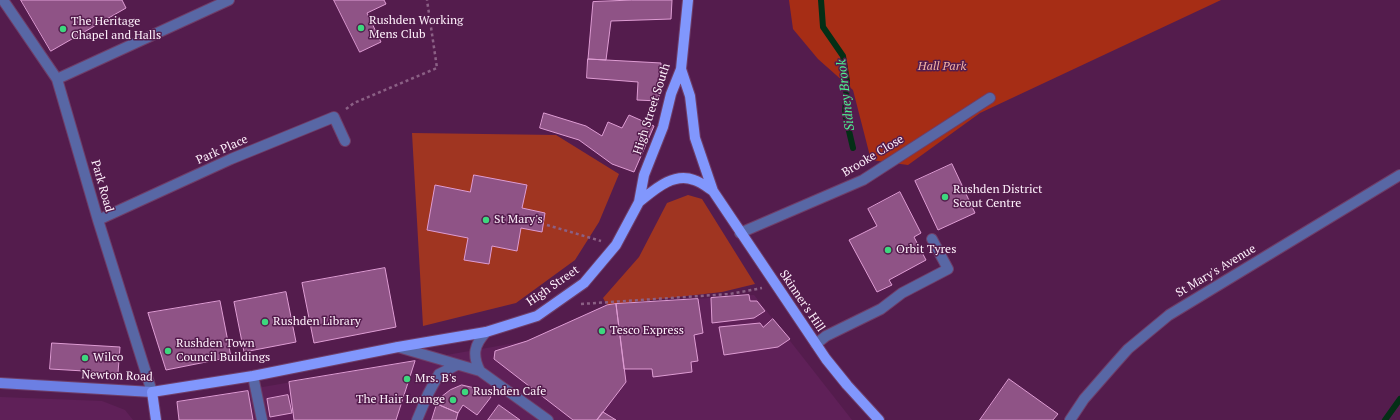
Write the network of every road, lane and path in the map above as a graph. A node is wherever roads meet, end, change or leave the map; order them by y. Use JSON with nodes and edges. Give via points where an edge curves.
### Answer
{"nodes":[{"id":1,"x":3,"y":0,"type":"edge"},
{"id":2,"x":229,"y":0,"type":"edge"},
{"id":3,"x":427,"y":0,"type":"edge"},
{"id":4,"x":688,"y":0,"type":"edge"},
{"id":5,"x":681,"y":69,"type":"junction"},
{"id":6,"x":57,"y":79,"type":"junction"},
{"id":7,"x":990,"y":98,"type":"dead end"},
{"id":8,"x":334,"y":117,"type":"junction"},
{"id":9,"x":345,"y":141,"type":"dead end"},
{"id":10,"x":1400,"y":175,"type":"edge"},
{"id":11,"x":713,"y":190,"type":"junction"},
{"id":12,"x":639,"y":202,"type":"junction"},
{"id":13,"x":98,"y":220,"type":"junction"},
{"id":14,"x":547,"y":226,"type":"dead end"},
{"id":15,"x":740,"y":233,"type":"junction"},
{"id":16,"x":932,"y":239,"type":"dead end"},
{"id":17,"x":616,"y":246,"type":"junction"},
{"id":18,"x":776,"y":286,"type":"junction"},
{"id":19,"x":551,"y":306,"type":"junction"},
{"id":20,"x":486,"y":332,"type":"junction"},
{"id":21,"x":816,"y":344,"type":"junction"},
{"id":22,"x":398,"y":347,"type":"junction"},
{"id":23,"x":457,"y":365,"type":"junction"},
{"id":24,"x":480,"y":371,"type":"junction"},
{"id":25,"x":253,"y":376,"type":"junction"},
{"id":26,"x":0,"y":383,"type":"edge"},
{"id":27,"x":152,"y":392,"type":"junction"},
{"id":28,"x":876,"y":419,"type":"edge"},
{"id":29,"x":156,"y":420,"type":"edge"},
{"id":30,"x":262,"y":420,"type":"edge"},
{"id":31,"x":418,"y":420,"type":"edge"},
{"id":32,"x":548,"y":420,"type":"edge"},
{"id":33,"x":1070,"y":420,"type":"edge"}],
"edges":[{"from":1,"to":6,"type":"street","name":"Park Road"},
{"from":2,"to":6,"type":"street"},
{"from":3,"to":8,"type":"path","via":[[436,68],[354,103]]},
{"from":4,"to":5,"type":"main road","name":"High Street South"},
{"from":5,"to":11,"type":"main road","name":"Skinner's Hill","via":[[690,96],[695,138]]},
{"from":5,"to":12,"type":"main road","name":"High Street South","via":[[671,94],[663,127],[644,175]]},
{"from":6,"to":13,"type":"street","name":"Park Road"},
{"from":7,"to":15,"type":"street","name":"Brooke Close","via":[[863,180]]},
{"from":8,"to":9,"type":"street"},
{"from":8,"to":13,"type":"street","name":"Park Place","via":[[232,159]]},
{"from":10,"to":33,"type":"street","name":"St Mary's Avenue","via":[[1168,316],[1128,349],[1084,399]]},
{"from":11,"to":12,"type":"main road","via":[[694,180],[676,179],[659,186]]},
{"from":11,"to":15,"type":"main road","name":"Skinner's Hill"},
{"from":12,"to":17,"type":"main road","name":"High Street"},
{"from":13,"to":27,"type":"street","name":"Park Road"},
{"from":14,"to":17,"type":"path"},
{"from":15,"to":18,"type":"main road","name":"Skinner's Hill"},
{"from":16,"to":21,"type":"street","via":[[948,269],[902,294],[881,309],[826,336]]},
{"from":17,"to":19,"type":"main road","name":"High Street","via":[[584,284]]},
{"from":18,"to":19,"type":"path","via":[[730,294]]},
{"from":18,"to":21,"type":"main road","name":"Skinner's Hill"},
{"from":19,"to":20,"type":"main road","name":"High Street","via":[[537,316]]},
{"from":20,"to":22,"type":"main road","name":"High Street"},
{"from":20,"to":24,"type":"street","via":[[474,351]]},
{"from":21,"to":28,"type":"main road","name":"Skinner's Hill"},
{"from":22,"to":23,"type":"street"},
{"from":22,"to":25,"type":"main road","name":"Newton Road"},
{"from":23,"to":24,"type":"street"},
{"from":23,"to":31,"type":"street","via":[[439,374]]},
{"from":24,"to":32,"type":"street"},
{"from":25,"to":27,"type":"main road","name":"Newton Road"},
{"from":25,"to":30,"type":"street"},
{"from":26,"to":27,"type":"street","name":"Newton Road"},
{"from":27,"to":29,"type":"main road"}]}
